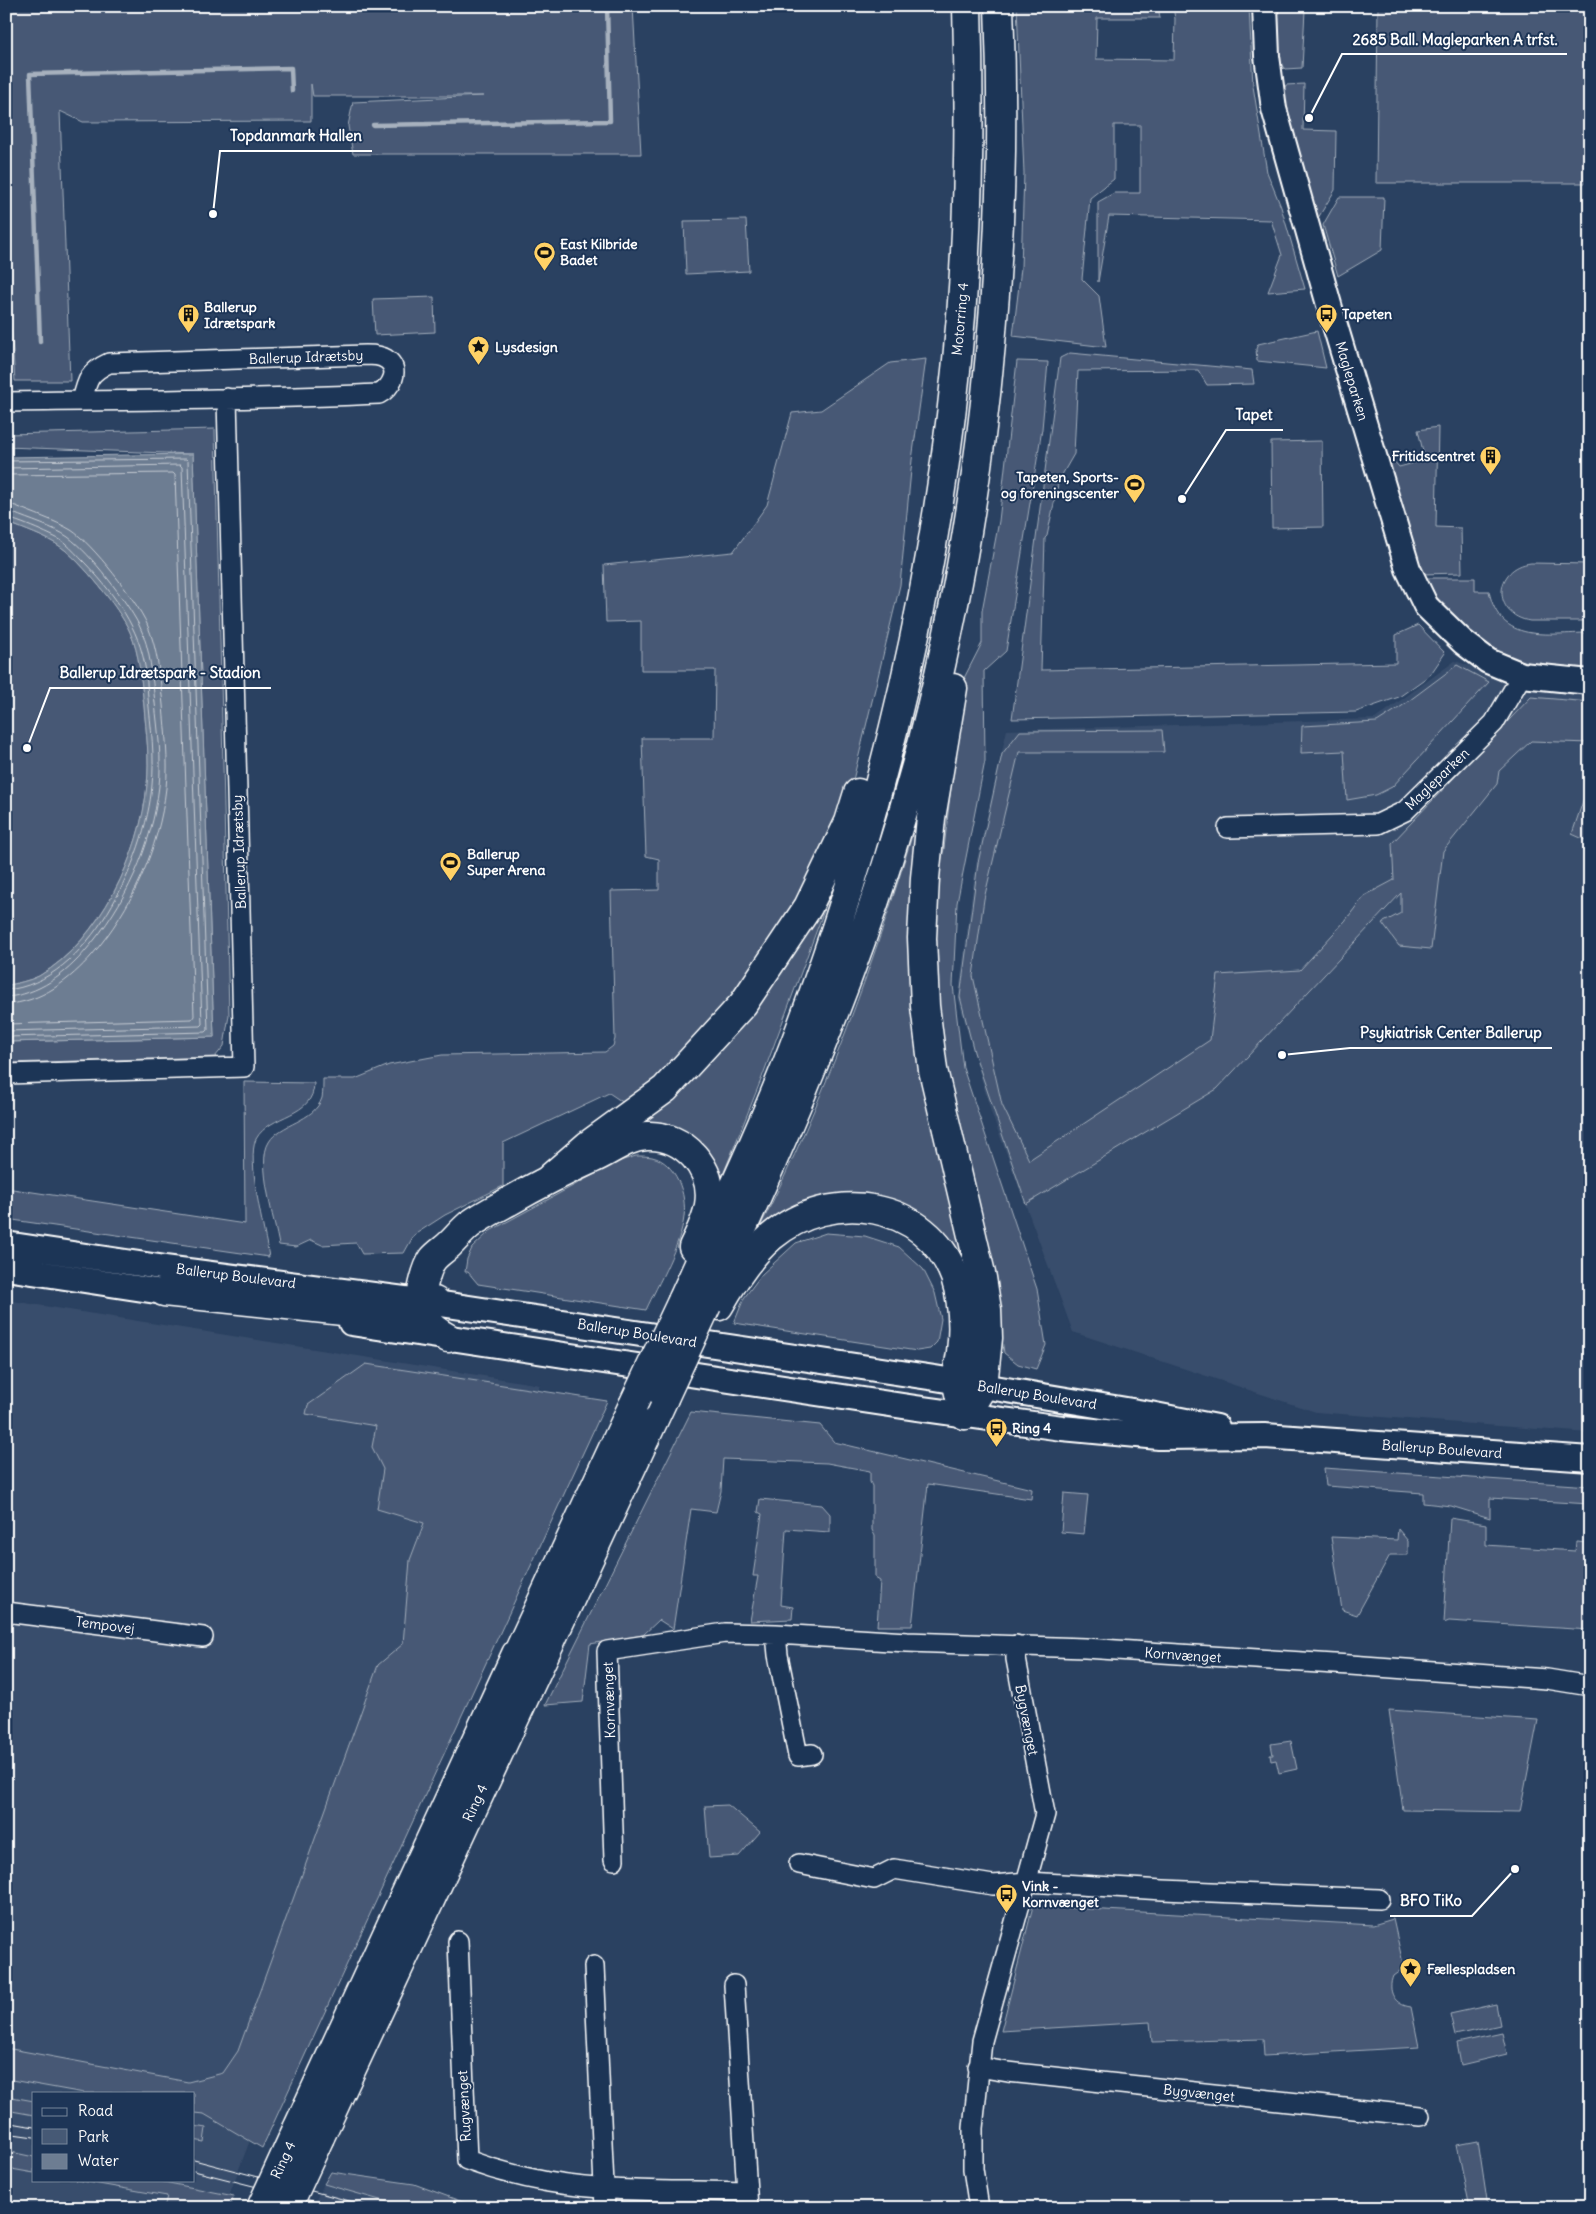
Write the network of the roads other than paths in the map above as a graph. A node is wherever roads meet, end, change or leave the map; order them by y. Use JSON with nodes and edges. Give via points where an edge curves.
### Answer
{"nodes":[{"id":1,"x":967,"y":6,"type":"edge"},
{"id":2,"x":999,"y":6,"type":"edge"},
{"id":3,"x":1265,"y":6,"type":"edge"},
{"id":4,"x":227,"y":398,"type":"junction"},
{"id":5,"x":82,"y":400,"type":"junction"},
{"id":6,"x":6,"y":402,"type":"edge"},
{"id":7,"x":978,"y":454,"type":"junction"},
{"id":8,"x":915,"y":628,"type":"junction"},
{"id":9,"x":1522,"y":675,"type":"junction"},
{"id":10,"x":1590,"y":682,"type":"edge"},
{"id":11,"x":1228,"y":828,"type":"dead end"},
{"id":12,"x":6,"y":1074,"type":"edge"},
{"id":13,"x":551,"y":1177,"type":"junction"},
{"id":14,"x":6,"y":1244,"type":"edge"},
{"id":15,"x":6,"y":1268,"type":"edge"},
{"id":16,"x":164,"y":1292,"type":"junction"},
{"id":17,"x":694,"y":1303,"type":"junction"},
{"id":18,"x":425,"y":1305,"type":"junction"},
{"id":19,"x":448,"y":1338,"type":"junction"},
{"id":20,"x":957,"y":1381,"type":"junction"},
{"id":21,"x":983,"y":1386,"type":"junction"},
{"id":22,"x":644,"y":1404,"type":"junction"},
{"id":23,"x":965,"y":1415,"type":"junction"},
{"id":24,"x":1265,"y":1436,"type":"junction"},
{"id":25,"x":1590,"y":1459,"type":"edge"},
{"id":26,"x":6,"y":1612,"type":"edge"},
{"id":27,"x":776,"y":1634,"type":"junction"},
{"id":28,"x":204,"y":1637,"type":"dead end"},
{"id":29,"x":1016,"y":1645,"type":"junction"},
{"id":30,"x":1590,"y":1686,"type":"edge"},
{"id":31,"x":812,"y":1754,"type":"dead end"},
{"id":32,"x":614,"y":1860,"type":"dead end"},
{"id":33,"x":799,"y":1864,"type":"dead end"},
{"id":34,"x":1028,"y":1882,"type":"junction"},
{"id":35,"x":1379,"y":1899,"type":"dead end"},
{"id":36,"x":458,"y":1941,"type":"dead end"},
{"id":37,"x":594,"y":1966,"type":"dead end"},
{"id":38,"x":734,"y":1985,"type":"dead end"},
{"id":39,"x":978,"y":2067,"type":"junction"},
{"id":40,"x":1420,"y":2116,"type":"dead end"},
{"id":41,"x":308,"y":2133,"type":"junction"},
{"id":42,"x":604,"y":2188,"type":"junction"},
{"id":43,"x":748,"y":2200,"type":"edge"},
{"id":44,"x":261,"y":2208,"type":"edge"},
{"id":45,"x":287,"y":2208,"type":"edge"},
{"id":46,"x":605,"y":2208,"type":"edge"},
{"id":47,"x":979,"y":2208,"type":"edge"}],
"edges":[{"from":1,"to":8,"type":"main road","name":"Motorring 4","via":[[968,203],[961,318],[946,448]]},
{"from":2,"to":7,"type":"main road","via":[[1002,84],[1000,213]]},
{"from":3,"to":9,"type":"street","name":"Magleparken","via":[[1274,109],[1408,569],[1426,606],[1463,642],[1488,661]]},
{"from":4,"to":5,"type":"street","name":"Ballerup Idrætsby"},
{"from":4,"to":5,"type":"street","name":"Ballerup Idrætsby","via":[[379,394],[387,390],[394,375],[386,359],[366,355],[108,363],[95,369]]},
{"from":4,"to":12,"type":"street","name":"Ballerup Idrætsby","via":[[244,1067]]},
{"from":5,"to":6,"type":"street","name":"Ballerup Idrætsby"},
{"from":7,"to":17,"type":"main road","via":[[945,644],[919,755],[886,867],[842,994],[769,1173]]},
{"from":7,"to":21,"type":"main road","via":[[978,540],[974,588],[949,708],[931,818],[922,938],[925,1006],[933,1070],[987,1310]]},
{"from":8,"to":13,"type":"main road","via":[[849,822],[808,908],[743,1004],[665,1089],[588,1145]]},
{"from":8,"to":17,"type":"main road","via":[[857,860],[817,982]]},
{"from":9,"to":10,"type":"street","name":"Magleparken"},
{"from":9,"to":11,"type":"street","name":"Magleparken","via":[[1494,723],[1406,812],[1378,824]]},
{"from":13,"to":17,"type":"main road","via":[[632,1138],[665,1138],[682,1145],[696,1157],[710,1189]]},
{"from":13,"to":18,"type":"main road","via":[[471,1224],[433,1259],[427,1272]]},
{"from":14,"to":18,"type":"street","name":"Ballerup Boulevard"},
{"from":15,"to":16,"type":"street","name":"Ballerup Boulevard"},
{"from":16,"to":18,"type":"main road","via":[[380,1315]]},
{"from":16,"to":19,"type":"street","name":"Ballerup Boulevard"},
{"from":17,"to":20,"type":"main road","via":[[740,1272],[784,1228],[813,1214],[842,1207],[885,1212],[915,1226],[931,1240],[954,1275],[963,1314]]},
{"from":17,"to":22,"type":"main road","bridge":true},
{"from":17,"to":22,"type":"main road","bridge":true,"via":[[706,1335]]},
{"from":18,"to":19,"type":"main road","via":[[430,1325]]},
{"from":18,"to":20,"type":"street","name":"Ballerup Boulevard"},
{"from":19,"to":23,"type":"street","name":"Ballerup Boulevard"},
{"from":20,"to":21,"type":"street","name":"Ballerup Boulevard"},
{"from":20,"to":23,"type":"main road"},
{"from":21,"to":23,"type":"main road"},
{"from":21,"to":24,"type":"street","name":"Ballerup Boulevard"},
{"from":22,"to":41,"type":"main road","name":"Ring 4"},
{"from":22,"to":41,"type":"main road","name":"Ring 4","via":[[507,1676]]},
{"from":23,"to":24,"type":"street","name":"Ballerup Boulevard","via":[[1159,1437]]},
{"from":24,"to":25,"type":"street","name":"Ballerup Boulevard"},
{"from":26,"to":28,"type":"street","name":"Tempovej"},
{"from":27,"to":29,"type":"street","name":"Kornvænget"},
{"from":27,"to":31,"type":"street","via":[[798,1756]]},
{"from":27,"to":32,"type":"street","name":"Kornvænget","via":[[725,1633],[607,1651]]},
{"from":29,"to":30,"type":"street","name":"Kornvænget","via":[[1374,1666],[1547,1679]]},
{"from":29,"to":34,"type":"street","name":"Bygvænget","via":[[1045,1814]]},
{"from":33,"to":34,"type":"street","via":[[874,1879],[894,1869],[993,1885]]},
{"from":34,"to":35,"type":"street"},
{"from":34,"to":39,"type":"street","name":"Bygvænget","via":[[982,2041]]},
{"from":36,"to":42,"type":"street","name":"Rugvænget","via":[[467,2160],[497,2171],[550,2182]]},
{"from":37,"to":42,"type":"street"},
{"from":38,"to":43,"type":"street","name":"Rugvænget"},
{"from":39,"to":40,"type":"street","name":"Bygvænget"},
{"from":39,"to":47,"type":"street","name":"Bygvænget","via":[[973,2169]]},
{"from":41,"to":44,"type":"main road","name":"Ring 4","bridge":true},
{"from":41,"to":45,"type":"main road","name":"Ring 4","bridge":true},
{"from":42,"to":43,"type":"street","name":"Rugvænget"},
{"from":42,"to":46,"type":"street"}]}
